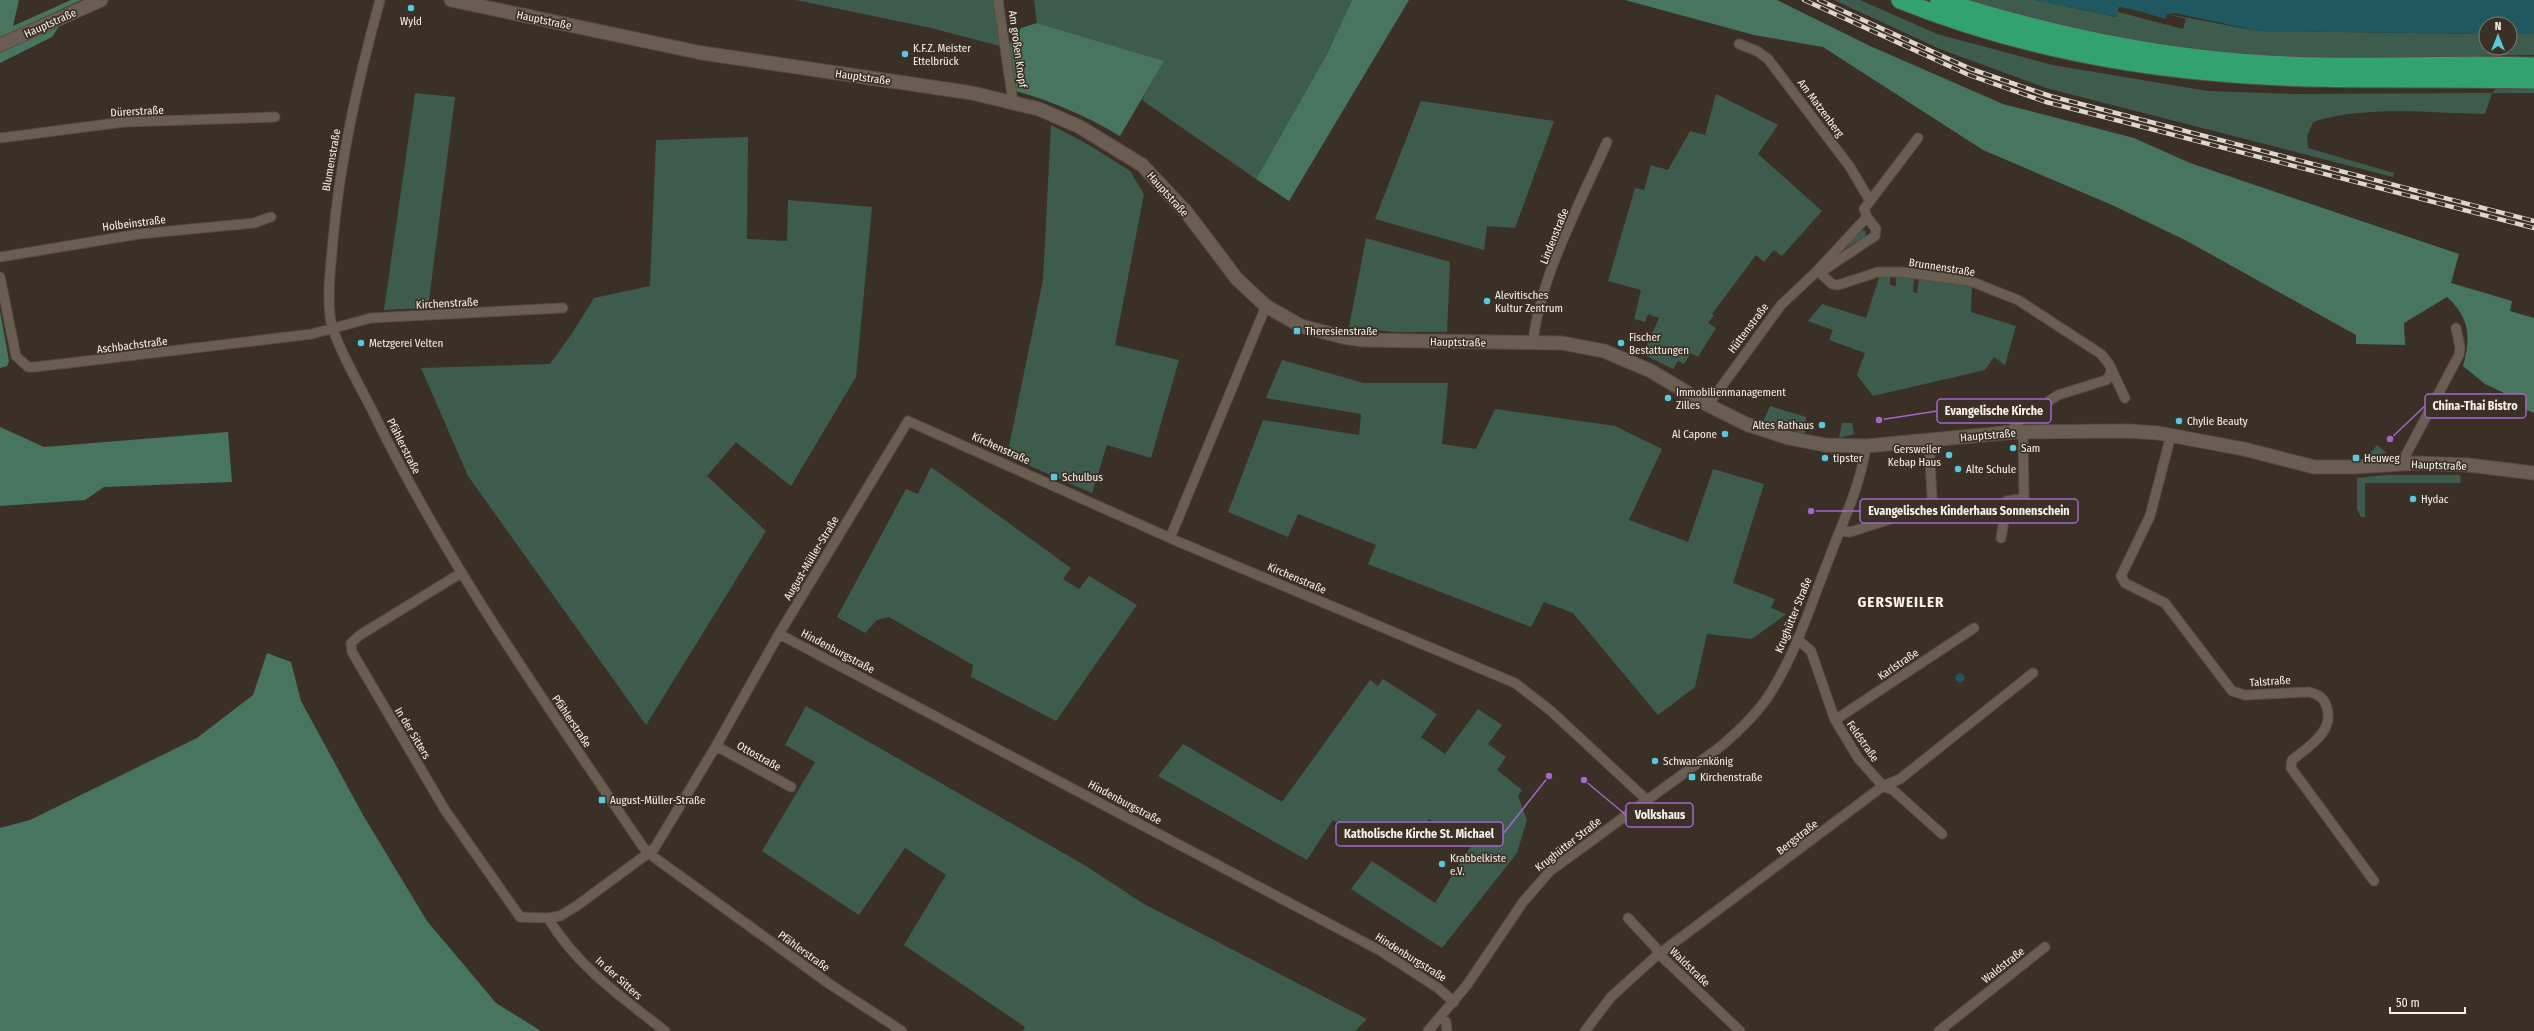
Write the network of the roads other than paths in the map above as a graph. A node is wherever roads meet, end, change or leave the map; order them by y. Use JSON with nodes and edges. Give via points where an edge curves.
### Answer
{"nodes":[{"id":1,"x":101,"y":0,"type":"edge"},
{"id":2,"x":380,"y":0,"type":"edge"},
{"id":3,"x":451,"y":0,"type":"edge"},
{"id":4,"x":998,"y":0,"type":"edge"},
{"id":5,"x":1900,"y":0,"type":"edge"},
{"id":6,"x":1939,"y":0,"type":"edge"},
{"id":7,"x":1739,"y":44,"type":"dead end"},
{"id":8,"x":0,"y":46,"type":"edge"},
{"id":9,"x":2534,"y":66,"type":"edge"},
{"id":10,"x":2534,"y":80,"type":"edge"},
{"id":11,"x":1013,"y":102,"type":"junction"},
{"id":12,"x":275,"y":117,"type":"dead end"},
{"id":13,"x":0,"y":138,"type":"edge"},
{"id":14,"x":1918,"y":138,"type":"dead end"},
{"id":15,"x":1607,"y":142,"type":"dead end"},
{"id":16,"x":1870,"y":201,"type":"junction"},
{"id":17,"x":271,"y":217,"type":"dead end"},
{"id":18,"x":1867,"y":217,"type":"junction"},
{"id":19,"x":0,"y":257,"type":"edge"},
{"id":20,"x":1818,"y":272,"type":"junction"},
{"id":21,"x":0,"y":277,"type":"edge"},
{"id":22,"x":1266,"y":306,"type":"junction"},
{"id":23,"x":563,"y":308,"type":"dead end"},
{"id":24,"x":333,"y":328,"type":"junction"},
{"id":25,"x":2456,"y":328,"type":"dead end"},
{"id":26,"x":1533,"y":343,"type":"junction"},
{"id":27,"x":2111,"y":370,"type":"junction"},
{"id":28,"x":2125,"y":398,"type":"dead end"},
{"id":29,"x":1708,"y":405,"type":"junction"},
{"id":30,"x":908,"y":421,"type":"joint"},
{"id":31,"x":2019,"y":432,"type":"junction"},
{"id":32,"x":2171,"y":435,"type":"junction"},
{"id":33,"x":1929,"y":441,"type":"junction"},
{"id":34,"x":1866,"y":446,"type":"junction"},
{"id":35,"x":2401,"y":464,"type":"junction"},
{"id":36,"x":2534,"y":473,"type":"edge"},
{"id":37,"x":1970,"y":514,"type":"dead end"},
{"id":38,"x":1933,"y":515,"type":"junction"},
{"id":39,"x":1840,"y":530,"type":"junction"},
{"id":40,"x":1170,"y":538,"type":"junction"},
{"id":41,"x":2001,"y":538,"type":"dead end"},
{"id":42,"x":462,"y":573,"type":"junction"},
{"id":43,"x":1974,"y":628,"type":"dead end"},
{"id":44,"x":779,"y":634,"type":"junction"},
{"id":45,"x":1797,"y":639,"type":"junction"},
{"id":46,"x":2033,"y":673,"type":"dead end"},
{"id":47,"x":1835,"y":720,"type":"junction"},
{"id":48,"x":716,"y":746,"type":"junction"},
{"id":49,"x":1883,"y":786,"type":"junction"},
{"id":50,"x":791,"y":787,"type":"dead end"},
{"id":51,"x":1648,"y":801,"type":"junction"},
{"id":52,"x":1942,"y":834,"type":"dead end"},
{"id":53,"x":649,"y":854,"type":"junction"},
{"id":54,"x":2374,"y":881,"type":"dead end"},
{"id":55,"x":548,"y":918,"type":"junction"},
{"id":56,"x":1628,"y":918,"type":"dead end"},
{"id":57,"x":2045,"y":947,"type":"dead end"},
{"id":58,"x":1659,"y":954,"type":"junction"},
{"id":59,"x":1454,"y":1002,"type":"junction"},
{"id":60,"x":1441,"y":1017,"type":"junction"},
{"id":61,"x":665,"y":1031,"type":"edge"},
{"id":62,"x":902,"y":1031,"type":"edge"},
{"id":63,"x":1428,"y":1031,"type":"edge"},
{"id":64,"x":1447,"y":1031,"type":"edge"},
{"id":65,"x":1585,"y":1031,"type":"edge"},
{"id":66,"x":1740,"y":1031,"type":"edge"},
{"id":67,"x":1939,"y":1031,"type":"edge"}],
"edges":[{"from":1,"to":8,"type":"main road","name":"Hauptstraße"},
{"from":2,"to":24,"type":"street","name":"Blumenstraße","via":[[352,110],[341,168],[330,280],[330,317]]},
{"from":3,"to":11,"type":"main road","name":"Hauptstraße","via":[[702,53],[972,93]]},
{"from":4,"to":11,"type":"street","name":"Am großen Knopf"},
{"from":5,"to":10,"type":"highway","via":[[1989,30],[2054,47],[2175,69],[2294,77]]},
{"from":6,"to":9,"type":"highway","via":[[2054,34],[2115,46],[2215,60],[2291,64]]},
{"from":7,"to":16,"type":"street","name":"Am Matzenberg","via":[[1757,51],[1768,59],[1850,167]]},
{"from":11,"to":22,"type":"main road","name":"Hauptstraße","via":[[1039,109],[1080,128],[1142,165],[1186,213],[1237,279]]},
{"from":12,"to":13,"type":"street","name":"Dürerstraße","via":[[124,122]]},
{"from":14,"to":16,"type":"street","via":[[1903,161]]},
{"from":15,"to":26,"type":"street","name":"Lindenstraße","via":[[1542,297]]},
{"from":16,"to":18,"type":"street","via":[[1864,209]]},
{"from":17,"to":19,"type":"street","name":"Holbeinstraße","via":[[254,223],[139,234]]},
{"from":18,"to":20,"type":"street","name":"Hüttenstraße"},
{"from":18,"to":20,"type":"street","name":"Hüttenstraße","via":[[1876,229],[1875,236]]},
{"from":20,"to":27,"type":"street","name":"Brunnenstraße","via":[[1832,284],[1878,272],[1970,281],[2018,300],[2101,354]]},
{"from":20,"to":29,"type":"street","name":"Hüttenstraße","via":[[1781,305]]},
{"from":21,"to":24,"type":"street","name":"Aschbachstraße","via":[[16,356],[28,367],[312,334]]},
{"from":22,"to":26,"type":"main road","name":"Hauptstraße","via":[[1301,326],[1363,340]]},
{"from":22,"to":40,"type":"street"},
{"from":23,"to":24,"type":"street","name":"Kirchenstraße","via":[[371,318]]},
{"from":24,"to":42,"type":"street","name":"Pfählerstraße","via":[[395,457]]},
{"from":25,"to":35,"type":"street","via":[[2459,355]]},
{"from":26,"to":29,"type":"main road","name":"Hauptstraße","via":[[1562,343],[1604,351],[1652,371]]},
{"from":27,"to":28,"type":"street","name":"Brunnenstraße"},
{"from":27,"to":31,"type":"street","via":[[2106,380],[2051,399],[2016,424]]},
{"from":29,"to":34,"type":"main road","name":"Hauptstraße","via":[[1746,424],[1789,438],[1832,446]]},
{"from":30,"to":40,"type":"street","name":"Kirchenstraße"},
{"from":30,"to":44,"type":"street","name":"August-Müller-Straße"},
{"from":31,"to":32,"type":"main road","name":"Hauptstraße","via":[[2128,431]]},
{"from":31,"to":33,"type":"main road","name":"Hauptstraße"},
{"from":31,"to":41,"type":"street","via":[[2024,498],[2007,501]]},
{"from":32,"to":35,"type":"main road","name":"Hauptstraße","via":[[2254,451],[2314,467],[2354,468]]},
{"from":32,"to":54,"type":"street","name":"Talstraße","via":[[2150,516],[2121,576],[2125,583],[2165,603],[2232,691],[2244,695],[2309,692],[2316,693],[2325,701],[2329,717],[2326,729],[2311,746],[2292,760],[2291,768]]},
{"from":33,"to":34,"type":"main road","name":"Hauptstraße"},
{"from":33,"to":38,"type":"street"},
{"from":34,"to":39,"type":"street","name":"Krughütter Straße","via":[[1863,464]]},
{"from":35,"to":36,"type":"main road","name":"Hauptstraße","via":[[2468,465]]},
{"from":37,"to":38,"type":"street"},
{"from":38,"to":39,"type":"street","via":[[1900,516],[1850,532]]},
{"from":39,"to":45,"type":"street","name":"Krughütter Straße"},
{"from":40,"to":51,"type":"street","name":"Kirchenstraße","via":[[1515,683],[1551,710]]},
{"from":42,"to":53,"type":"street","name":"Pfählerstraße","via":[[531,682]]},
{"from":42,"to":55,"type":"street","name":"In der Sitters","via":[[360,634],[351,643],[352,652],[445,810],[514,910],[520,917]]},
{"from":43,"to":47,"type":"street","name":"Karlstraße"},
{"from":44,"to":48,"type":"street","name":"August-Müller-Straße"},
{"from":44,"to":59,"type":"street","name":"Hindenburgstraße","via":[[1379,950],[1438,988]]},
{"from":45,"to":47,"type":"street","name":"Feldstraße","via":[[1811,651]]},
{"from":45,"to":51,"type":"street","name":"Krughütter Straße","via":[[1771,693],[1751,717],[1720,748]]},
{"from":46,"to":49,"type":"street","name":"Bergstraße","via":[[1900,779]]},
{"from":47,"to":49,"type":"street","name":"Feldstraße","via":[[1858,758]]},
{"from":48,"to":50,"type":"street","name":"Ottostraße"},
{"from":48,"to":53,"type":"street","name":"August-Müller-Straße"},
{"from":49,"to":52,"type":"street","name":"Feldstraße","via":[[1893,790]]},
{"from":49,"to":58,"type":"street","name":"Bergstraße"},
{"from":51,"to":59,"type":"street","name":"Krughütter Straße","via":[[1550,871],[1537,884]]},
{"from":53,"to":55,"type":"street","name":"In der Sitters","via":[[575,907],[560,916]]},
{"from":53,"to":62,"type":"street","name":"Pfählerstraße","via":[[831,985]]},
{"from":55,"to":61,"type":"street","name":"In der Sitters","via":[[561,939],[616,993]]},
{"from":56,"to":58,"type":"street","name":"Waldstraße"},
{"from":57,"to":67,"type":"street","name":"Waldstraße"},
{"from":58,"to":65,"type":"street","name":"Bergstraße","via":[[1611,997]]},
{"from":58,"to":66,"type":"street","name":"Waldstraße"},
{"from":59,"to":60,"type":"street","name":"Krughütter Straße"},
{"from":60,"to":63,"type":"street","name":"Krughütter Straße"},
{"from":60,"to":64,"type":"street","via":[[1446,1022]]}]}
